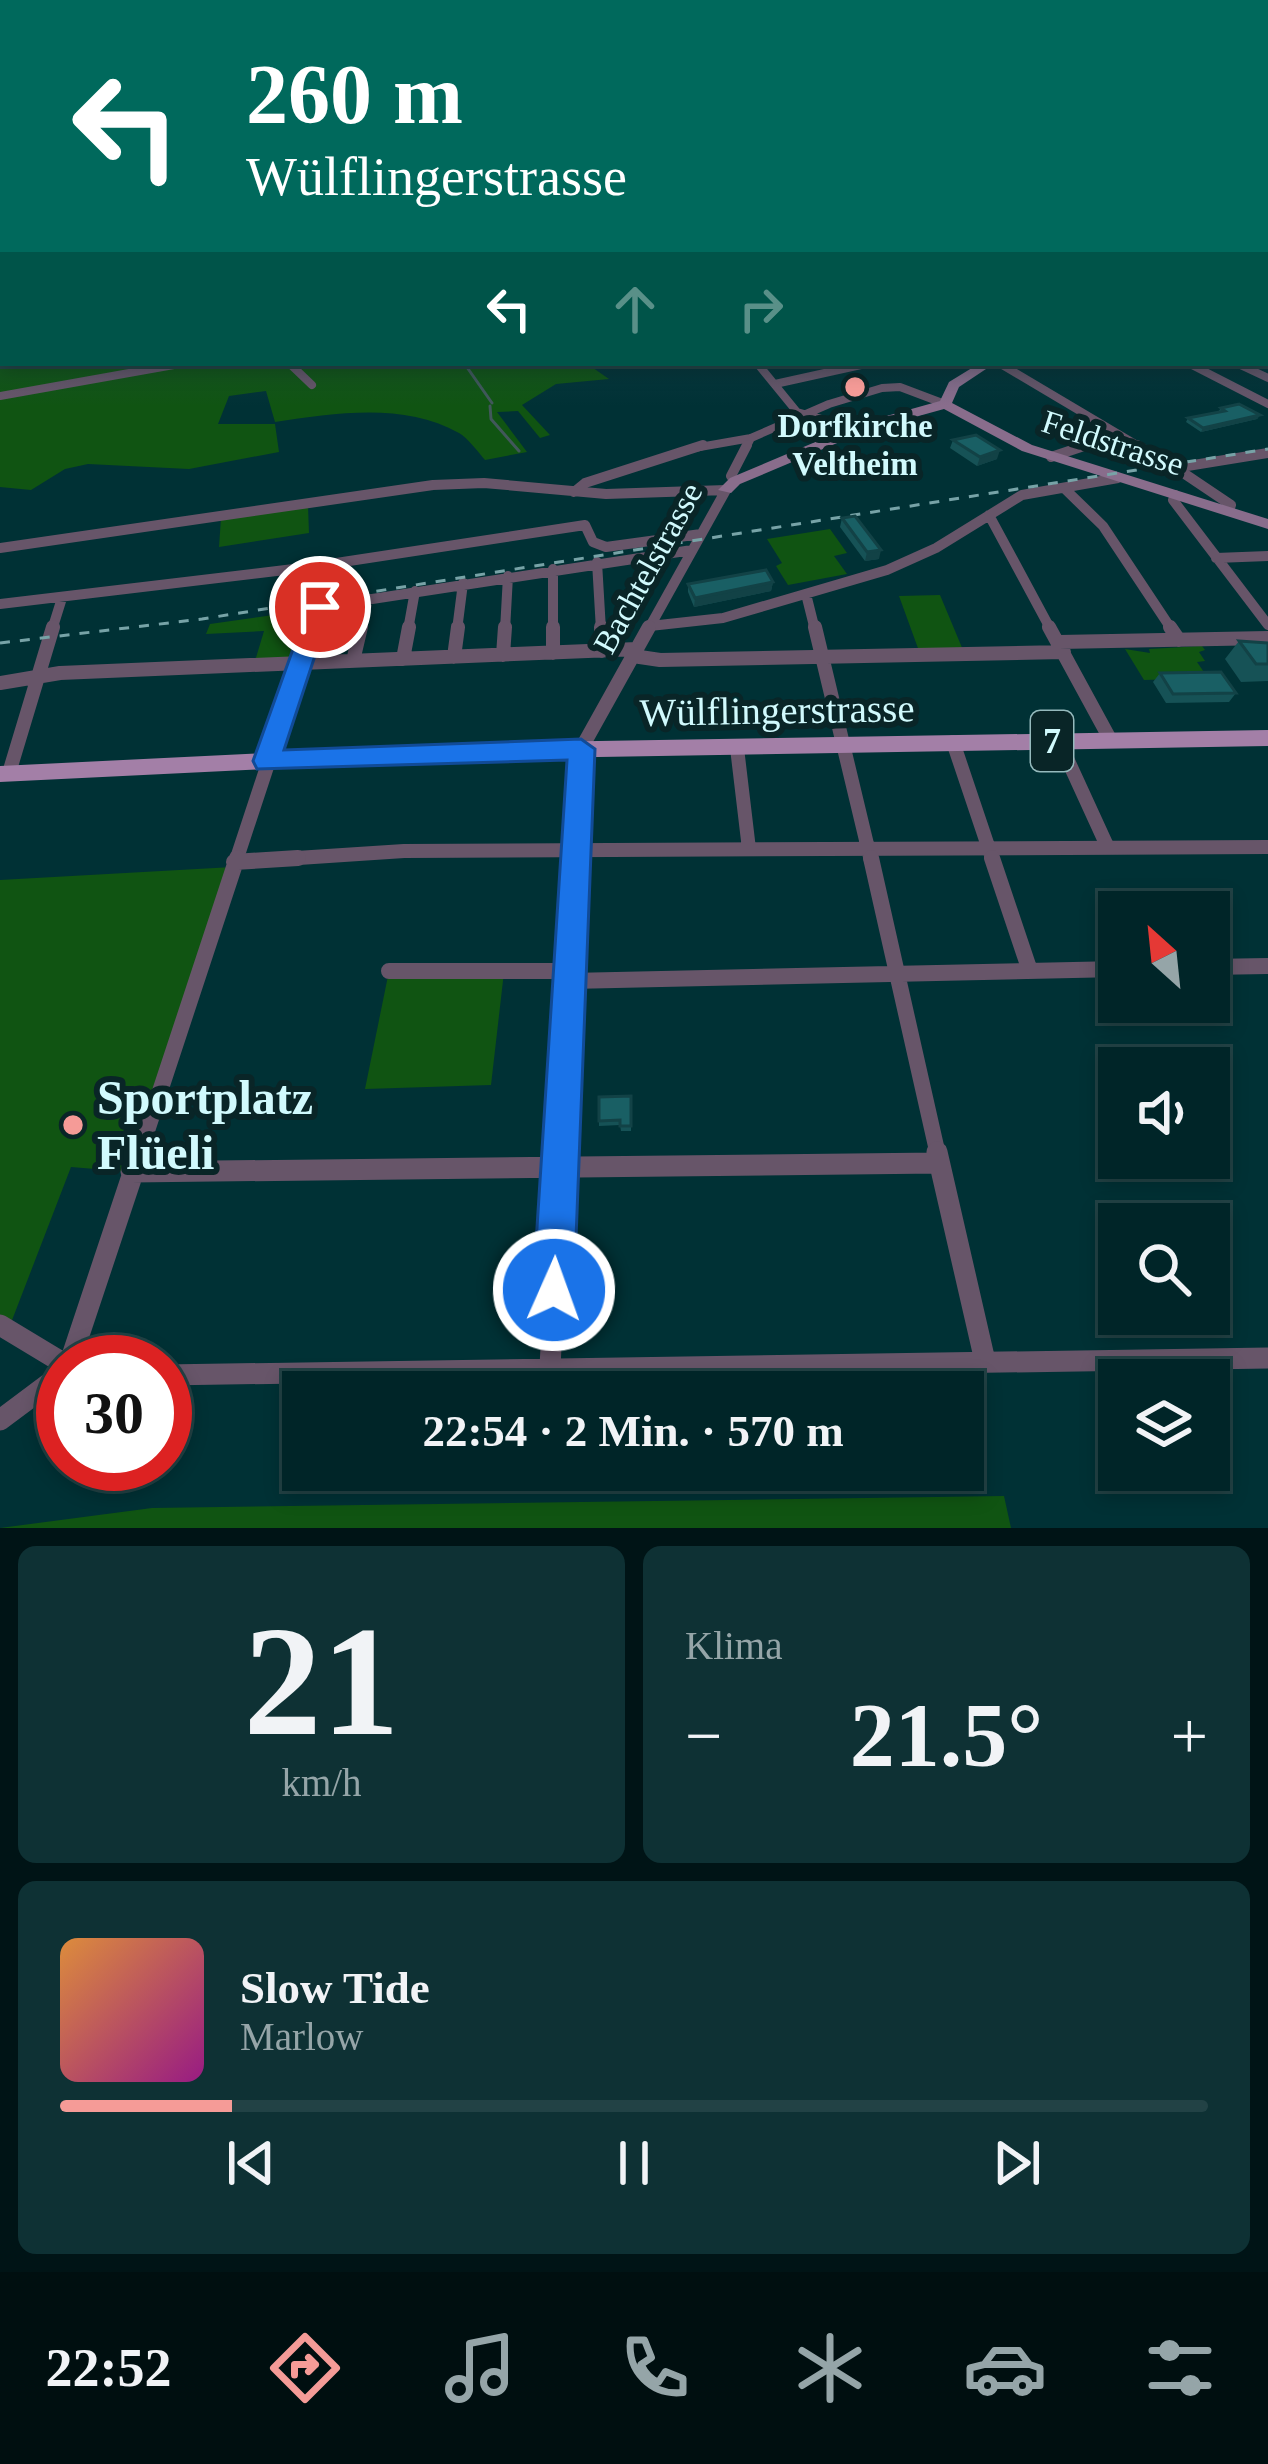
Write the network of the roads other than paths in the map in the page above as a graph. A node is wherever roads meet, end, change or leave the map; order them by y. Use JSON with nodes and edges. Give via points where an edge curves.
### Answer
{"nodes":[{"id":1,"x":168,"y":366,"type":"edge"},
{"id":2,"x":292,"y":366,"type":"edge"},
{"id":3,"x":760,"y":366,"type":"edge"},
{"id":4,"x":856,"y":366,"type":"edge"},
{"id":5,"x":985,"y":366,"type":"edge"},
{"id":6,"x":1004,"y":366,"type":"edge"},
{"id":7,"x":1196,"y":366,"type":"edge"},
{"id":8,"x":775,"y":384,"type":"junction"},
{"id":9,"x":312,"y":385,"type":"dead end"},
{"id":10,"x":1268,"y":390,"type":"edge"},
{"id":11,"x":1252,"y":395,"type":"junction"},
{"id":12,"x":0,"y":396,"type":"edge"},
{"id":13,"x":945,"y":404,"type":"junction"},
{"id":14,"x":1268,"y":404,"type":"edge"},
{"id":15,"x":806,"y":416,"type":"junction"},
{"id":16,"x":857,"y":429,"type":"junction"},
{"id":17,"x":1119,"y":435,"type":"junction"},
{"id":18,"x":751,"y":438,"type":"junction"},
{"id":19,"x":1268,"y":454,"type":"edge"},
{"id":20,"x":1051,"y":457,"type":"junction"},
{"id":21,"x":1158,"y":458,"type":"dead end"},
{"id":22,"x":1118,"y":478,"type":"junction"},
{"id":23,"x":730,"y":486,"type":"junction"},
{"id":24,"x":1065,"y":489,"type":"junction"},
{"id":25,"x":574,"y":493,"type":"junction"},
{"id":26,"x":1175,"y":495,"type":"junction"},
{"id":27,"x":1228,"y":511,"type":"junction"},
{"id":28,"x":989,"y":515,"type":"junction"},
{"id":29,"x":1268,"y":524,"type":"edge"},
{"id":30,"x":701,"y":534,"type":"junction"},
{"id":31,"x":0,"y":548,"type":"edge"},
{"id":32,"x":692,"y":550,"type":"junction"},
{"id":33,"x":1268,"y":556,"type":"edge"},
{"id":34,"x":1216,"y":558,"type":"junction"},
{"id":35,"x":597,"y":562,"type":"junction"},
{"id":36,"x":553,"y":569,"type":"junction"},
{"id":37,"x":508,"y":576,"type":"junction"},
{"id":38,"x":463,"y":583,"type":"junction"},
{"id":39,"x":415,"y":591,"type":"junction"},
{"id":40,"x":806,"y":595,"type":"junction"},
{"id":41,"x":62,"y":598,"type":"junction"},
{"id":42,"x":368,"y":599,"type":"junction"},
{"id":43,"x":0,"y":604,"type":"edge"},
{"id":44,"x":1268,"y":625,"type":"edge"},
{"id":45,"x":650,"y":626,"type":"junction"},
{"id":46,"x":1268,"y":638,"type":"edge"},
{"id":47,"x":1179,"y":640,"type":"junction"},
{"id":48,"x":1062,"y":647,"type":"junction"},
{"id":49,"x":602,"y":651,"type":"junction"},
{"id":50,"x":635,"y":652,"type":"junction"},
{"id":51,"x":553,"y":653,"type":"junction"},
{"id":52,"x":503,"y":655,"type":"junction"},
{"id":53,"x":454,"y":657,"type":"junction"},
{"id":54,"x":822,"y":657,"type":"junction"},
{"id":55,"x":403,"y":659,"type":"junction"},
{"id":56,"x":353,"y":661,"type":"junction"},
{"id":57,"x":299,"y":664,"type":"junction"},
{"id":58,"x":39,"y":676,"type":"junction"},
{"id":59,"x":0,"y":683,"type":"edge"},
{"id":60,"x":1110,"y":739,"type":"junction"},
{"id":61,"x":1059,"y":740,"type":"junction"},
{"id":62,"x":953,"y":742,"type":"junction"},
{"id":63,"x":1265,"y":743,"type":"edge"},
{"id":64,"x":845,"y":746,"type":"junction"},
{"id":65,"x":736,"y":748,"type":"junction"},
{"id":66,"x":581,"y":749,"type":"junction"},
{"id":67,"x":267,"y":761,"type":"junction"},
{"id":68,"x":4,"y":773,"type":"edge"},
{"id":69,"x":986,"y":846,"type":"junction"},
{"id":70,"x":1268,"y":847,"type":"edge"},
{"id":71,"x":867,"y":848,"type":"junction"},
{"id":72,"x":1108,"y":848,"type":"junction"},
{"id":73,"x":749,"y":849,"type":"junction"},
{"id":74,"x":576,"y":851,"type":"junction"},
{"id":75,"x":234,"y":862,"type":"junction"},
{"id":76,"x":1268,"y":966,"type":"edge"},
{"id":77,"x":1230,"y":967,"type":"edge"},
{"id":78,"x":1098,"y":969,"type":"edge"},
{"id":79,"x":389,"y":971,"type":"dead end"},
{"id":80,"x":1030,"y":971,"type":"junction"},
{"id":81,"x":896,"y":974,"type":"junction"},
{"id":82,"x":570,"y":976,"type":"junction"},
{"id":83,"x":938,"y":1163,"type":"junction"},
{"id":84,"x":559,"y":1166,"type":"junction"},
{"id":85,"x":131,"y":1172,"type":"junction"},
{"id":86,"x":0,"y":1325,"type":"edge"},
{"id":87,"x":76,"y":1335,"type":"edge"},
{"id":88,"x":36,"y":1348,"type":"edge"},
{"id":89,"x":1268,"y":1358,"type":"edge"},
{"id":90,"x":985,"y":1361,"type":"junction"},
{"id":91,"x":550,"y":1367,"type":"junction"},
{"id":92,"x":192,"y":1374,"type":"edge"},
{"id":93,"x":36,"y":1394,"type":"edge"},
{"id":94,"x":0,"y":1420,"type":"edge"}],
"edges":[{"from":1,"to":12,"type":"street"},
{"from":2,"to":9,"type":"street"},
{"from":3,"to":8,"type":"street"},
{"from":4,"to":8,"type":"street"},
{"from":5,"to":13,"type":"street","name":"Bachtelstrasse","via":[[949,390]]},
{"from":6,"to":17,"type":"street"},
{"from":7,"to":11,"type":"street"},
{"from":8,"to":15,"type":"street"},
{"from":10,"to":11,"type":"street"},
{"from":11,"to":14,"type":"street"},
{"from":13,"to":15,"type":"street","via":[[889,387]]},
{"from":13,"to":16,"type":"street","name":"Bachtelstrasse"},
{"from":13,"to":20,"type":"street","name":"Feldstrasse"},
{"from":15,"to":16,"type":"street"},
{"from":15,"to":18,"type":"street"},
{"from":16,"to":23,"type":"street","name":"Bachtelstrasse"},
{"from":17,"to":20,"type":"street"},
{"from":17,"to":21,"type":"street"},
{"from":18,"to":23,"type":"street"},
{"from":18,"to":25,"type":"street","via":[[699,446]]},
{"from":19,"to":27,"type":"street","via":[[1175,468],[1231,505]]},
{"from":20,"to":22,"type":"street","name":"Feldstrasse"},
{"from":22,"to":24,"type":"street"},
{"from":22,"to":26,"type":"street","name":"Feldstrasse"},
{"from":23,"to":25,"type":"street"},
{"from":23,"to":30,"type":"street","name":"Bachtelstrasse"},
{"from":24,"to":28,"type":"street","via":[[1022,495]]},
{"from":24,"to":47,"type":"street","via":[[1103,526]]},
{"from":25,"to":31,"type":"street","via":[[433,485]]},
{"from":26,"to":27,"type":"street","name":"Feldstrasse"},
{"from":26,"to":34,"type":"street"},
{"from":27,"to":29,"type":"street","name":"Feldstrasse"},
{"from":28,"to":40,"type":"street","via":[[912,560]]},
{"from":28,"to":48,"type":"street"},
{"from":30,"to":32,"type":"street","name":"Bachtelstrasse"},
{"from":30,"to":41,"type":"street","via":[[606,548],[585,525]]},
{"from":32,"to":35,"type":"street"},
{"from":32,"to":45,"type":"street","name":"Bachtelstrasse"},
{"from":33,"to":34,"type":"street"},
{"from":34,"to":44,"type":"street"},
{"from":35,"to":36,"type":"street"},
{"from":35,"to":49,"type":"street"},
{"from":36,"to":37,"type":"street"},
{"from":36,"to":51,"type":"street"},
{"from":37,"to":38,"type":"street"},
{"from":37,"to":52,"type":"street"},
{"from":38,"to":39,"type":"street"},
{"from":38,"to":53,"type":"street"},
{"from":39,"to":42,"type":"street"},
{"from":39,"to":55,"type":"street"},
{"from":40,"to":45,"type":"street","via":[[697,624]]},
{"from":40,"to":54,"type":"street"},
{"from":41,"to":43,"type":"street"},
{"from":41,"to":58,"type":"street"},
{"from":42,"to":56,"type":"street"},
{"from":42,"to":57,"type":"street","via":[[320,607]]},
{"from":45,"to":50,"type":"street","name":"Bachtelstrasse"},
{"from":46,"to":47,"type":"street"},
{"from":47,"to":48,"type":"street"},
{"from":48,"to":54,"type":"street"},
{"from":48,"to":60,"type":"street"},
{"from":49,"to":50,"type":"street"},
{"from":49,"to":51,"type":"street"},
{"from":50,"to":54,"type":"street","via":[[660,660]]},
{"from":50,"to":66,"type":"street","name":"Bachtelstrasse"},
{"from":51,"to":52,"type":"street"},
{"from":52,"to":53,"type":"street"},
{"from":53,"to":55,"type":"street"},
{"from":54,"to":64,"type":"street"},
{"from":55,"to":56,"type":"street"},
{"from":56,"to":57,"type":"street"},
{"from":57,"to":58,"type":"street"},
{"from":57,"to":67,"type":"street"},
{"from":58,"to":59,"type":"street"},
{"from":58,"to":68,"type":"street"},
{"from":60,"to":61,"type":"main road","name":"Wülflingerstrasse","number":"7"},
{"from":60,"to":63,"type":"main road","name":"Wülflingerstrasse","number":"7"},
{"from":61,"to":62,"type":"main road","name":"Wülflingerstrasse","number":"7"},
{"from":61,"to":72,"type":"street"},
{"from":62,"to":64,"type":"main road","name":"Wülflingerstrasse","number":"7"},
{"from":62,"to":69,"type":"street"},
{"from":64,"to":65,"type":"main road","name":"Wülflingerstrasse","number":"7"},
{"from":64,"to":71,"type":"street"},
{"from":65,"to":66,"type":"main road","name":"Wülflingerstrasse","number":"7"},
{"from":65,"to":73,"type":"street"},
{"from":66,"to":67,"type":"main road","name":"Wülflingerstrasse","number":"7"},
{"from":66,"to":74,"type":"street"},
{"from":67,"to":68,"type":"main road","name":"Wülflingerstrasse","number":"7"},
{"from":67,"to":75,"type":"street"},
{"from":69,"to":71,"type":"street"},
{"from":69,"to":72,"type":"street"},
{"from":69,"to":80,"type":"street"},
{"from":70,"to":72,"type":"street"},
{"from":71,"to":73,"type":"street"},
{"from":71,"to":81,"type":"street"},
{"from":73,"to":74,"type":"street"},
{"from":74,"to":75,"type":"street"},
{"from":74,"to":82,"type":"street"},
{"from":75,"to":85,"type":"street"},
{"from":76,"to":77,"type":"street"},
{"from":78,"to":80,"type":"street"},
{"from":79,"to":82,"type":"street"},
{"from":80,"to":81,"type":"street"},
{"from":81,"to":82,"type":"street"},
{"from":81,"to":83,"type":"street"},
{"from":82,"to":84,"type":"street"},
{"from":83,"to":84,"type":"street"},
{"from":83,"to":90,"type":"street"},
{"from":84,"to":85,"type":"street"},
{"from":84,"to":91,"type":"street"},
{"from":85,"to":87,"type":"street"},
{"from":86,"to":88,"type":"street"},
{"from":89,"to":90,"type":"street"},
{"from":90,"to":91,"type":"street"},
{"from":91,"to":92,"type":"street"},
{"from":93,"to":94,"type":"street"}]}
